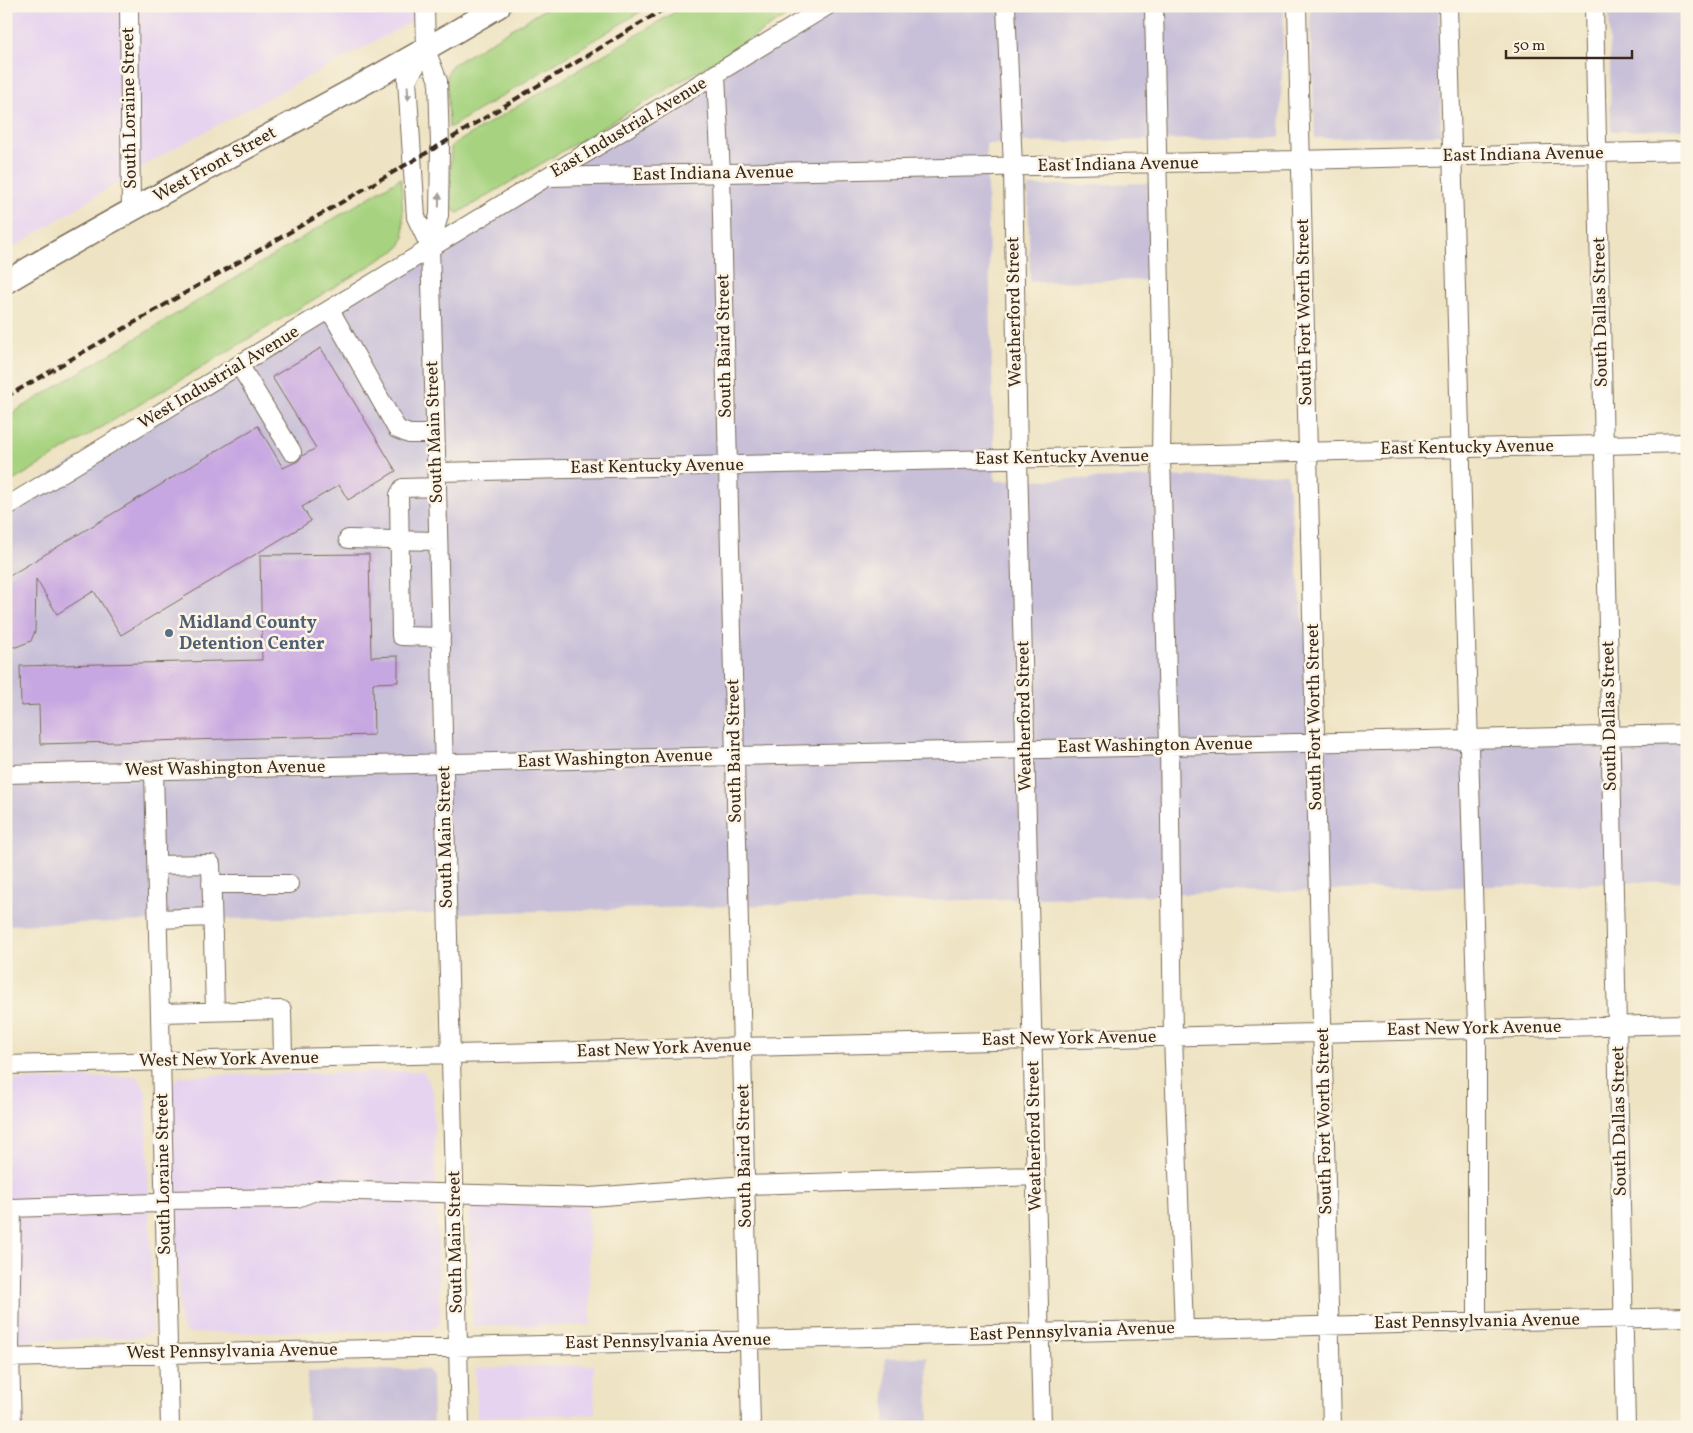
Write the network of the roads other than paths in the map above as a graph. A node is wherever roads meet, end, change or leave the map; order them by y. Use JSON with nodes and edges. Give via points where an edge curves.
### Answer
{"nodes":[{"id":1,"x":129,"y":6,"type":"edge"},
{"id":2,"x":425,"y":6,"type":"edge"},
{"id":3,"x":499,"y":6,"type":"edge"},
{"id":4,"x":828,"y":6,"type":"edge"},
{"id":5,"x":1006,"y":6,"type":"edge"},
{"id":6,"x":1154,"y":6,"type":"edge"},
{"id":7,"x":1297,"y":6,"type":"edge"},
{"id":8,"x":1448,"y":6,"type":"edge"},
{"id":9,"x":1594,"y":6,"type":"edge"},
{"id":10,"x":426,"y":50,"type":"junction"},
{"id":11,"x":716,"y":76,"type":"junction"},
{"id":12,"x":1687,"y":151,"type":"edge"},
{"id":13,"x":1598,"y":154,"type":"junction"},
{"id":14,"x":1452,"y":157,"type":"junction"},
{"id":15,"x":1301,"y":160,"type":"junction"},
{"id":16,"x":1158,"y":164,"type":"junction"},
{"id":17,"x":1013,"y":167,"type":"junction"},
{"id":18,"x":721,"y":174,"type":"junction"},
{"id":19,"x":549,"y":178,"type":"junction"},
{"id":20,"x":130,"y":211,"type":"junction"},
{"id":21,"x":430,"y":247,"type":"junction"},
{"id":22,"x":6,"y":282,"type":"edge"},
{"id":23,"x":330,"y":310,"type":"junction"},
{"id":24,"x":240,"y":366,"type":"junction"},
{"id":25,"x":435,"y":434,"type":"junction"},
{"id":26,"x":1687,"y":443,"type":"edge"},
{"id":27,"x":1603,"y":445,"type":"junction"},
{"id":28,"x":1461,"y":449,"type":"junction"},
{"id":29,"x":292,"y":452,"type":"dead end"},
{"id":30,"x":1308,"y":452,"type":"junction"},
{"id":31,"x":1161,"y":456,"type":"junction"},
{"id":32,"x":1018,"y":459,"type":"junction"},
{"id":33,"x":728,"y":466,"type":"junction"},
{"id":34,"x":437,"y":479,"type":"junction"},
{"id":35,"x":6,"y":507,"type":"edge"},
{"id":36,"x":348,"y":539,"type":"dead end"},
{"id":37,"x":399,"y":540,"type":"junction"},
{"id":38,"x":438,"y":541,"type":"junction"},
{"id":39,"x":441,"y":637,"type":"junction"},
{"id":40,"x":1687,"y":734,"type":"edge"},
{"id":41,"x":1611,"y":736,"type":"junction"},
{"id":42,"x":1469,"y":740,"type":"junction"},
{"id":43,"x":1315,"y":743,"type":"junction"},
{"id":44,"x":1169,"y":746,"type":"junction"},
{"id":45,"x":1025,"y":749,"type":"junction"},
{"id":46,"x":735,"y":756,"type":"junction"},
{"id":47,"x":444,"y":763,"type":"junction"},
{"id":48,"x":154,"y":771,"type":"junction"},
{"id":49,"x":6,"y":774,"type":"edge"},
{"id":50,"x":157,"y":865,"type":"junction"},
{"id":51,"x":211,"y":884,"type":"junction"},
{"id":52,"x":289,"y":884,"type":"dead end"},
{"id":53,"x":212,"y":917,"type":"junction"},
{"id":54,"x":158,"y":919,"type":"junction"},
{"id":55,"x":215,"y":1011,"type":"junction"},
{"id":56,"x":160,"y":1013,"type":"junction"},
{"id":57,"x":1687,"y":1024,"type":"edge"},
{"id":58,"x":1618,"y":1026,"type":"junction"},
{"id":59,"x":1476,"y":1029,"type":"junction"},
{"id":60,"x":1322,"y":1033,"type":"junction"},
{"id":61,"x":1173,"y":1036,"type":"junction"},
{"id":62,"x":1032,"y":1040,"type":"junction"},
{"id":63,"x":743,"y":1046,"type":"junction"},
{"id":64,"x":451,"y":1054,"type":"junction"},
{"id":65,"x":283,"y":1058,"type":"junction"},
{"id":66,"x":161,"y":1061,"type":"junction"},
{"id":67,"x":6,"y":1065,"type":"edge"},
{"id":68,"x":1036,"y":1176,"type":"junction"},
{"id":69,"x":746,"y":1185,"type":"junction"},
{"id":70,"x":454,"y":1193,"type":"junction"},
{"id":71,"x":165,"y":1200,"type":"junction"},
{"id":72,"x":9,"y":1207,"type":"edge"},
{"id":73,"x":1687,"y":1317,"type":"edge"},
{"id":74,"x":1623,"y":1318,"type":"junction"},
{"id":75,"x":1476,"y":1322,"type":"junction"},
{"id":76,"x":1330,"y":1325,"type":"junction"},
{"id":77,"x":1184,"y":1329,"type":"junction"},
{"id":78,"x":1040,"y":1333,"type":"junction"},
{"id":79,"x":750,"y":1340,"type":"junction"},
{"id":80,"x":458,"y":1348,"type":"junction"},
{"id":81,"x":168,"y":1353,"type":"junction"},
{"id":82,"x":8,"y":1358,"type":"edge"},
{"id":83,"x":12,"y":1427,"type":"edge"},
{"id":84,"x":170,"y":1427,"type":"edge"},
{"id":85,"x":460,"y":1427,"type":"edge"},
{"id":86,"x":752,"y":1427,"type":"edge"},
{"id":87,"x":1042,"y":1427,"type":"edge"},
{"id":88,"x":1332,"y":1427,"type":"edge"},
{"id":89,"x":1626,"y":1427,"type":"edge"}],
"edges":[{"from":1,"to":20,"type":"street","name":"South Loraine Street"},
{"from":2,"to":10,"type":"street","name":"South Main Street"},
{"from":3,"to":10,"type":"main road","name":"West Front Street"},
{"from":4,"to":11,"type":"street","name":"East Industrial Avenue"},
{"from":5,"to":17,"type":"street","name":"Weatherford Street"},
{"from":6,"to":16,"type":"street"},
{"from":7,"to":15,"type":"street","name":"South Fort Worth Street"},
{"from":8,"to":14,"type":"street"},
{"from":9,"to":13,"type":"street","name":"South Dallas Street"},
{"from":10,"to":20,"type":"main road","name":"West Front Street"},
{"from":21,"to":10,"type":"street","name":"South Main Street","one_way":true,"via":[[439,215],[440,145],[438,81]]},
{"from":10,"to":21,"type":"street","name":"South Main Street","one_way":true,"via":[[407,80],[416,217]]},
{"from":11,"to":18,"type":"street","name":"South Baird Street"},
{"from":11,"to":19,"type":"street","name":"East Industrial Avenue"},
{"from":12,"to":13,"type":"street","name":"East Indiana Avenue"},
{"from":13,"to":14,"type":"street","name":"East Indiana Avenue"},
{"from":13,"to":27,"type":"street","name":"South Dallas Street"},
{"from":14,"to":15,"type":"street","name":"East Indiana Avenue"},
{"from":14,"to":28,"type":"street"},
{"from":15,"to":16,"type":"street","name":"East Indiana Avenue"},
{"from":15,"to":30,"type":"street","name":"South Fort Worth Street"},
{"from":16,"to":17,"type":"street","name":"East Indiana Avenue"},
{"from":16,"to":31,"type":"street"},
{"from":17,"to":18,"type":"street","name":"East Indiana Avenue"},
{"from":17,"to":32,"type":"street","name":"Weatherford Street"},
{"from":18,"to":19,"type":"street","name":"East Indiana Avenue"},
{"from":18,"to":33,"type":"street","name":"South Baird Street"},
{"from":19,"to":21,"type":"street","name":"East Industrial Avenue"},
{"from":20,"to":22,"type":"main road","name":"West Front Street"},
{"from":21,"to":23,"type":"street","name":"West Industrial Avenue"},
{"from":21,"to":25,"type":"street","name":"South Main Street"},
{"from":23,"to":24,"type":"street","name":"West Industrial Avenue"},
{"from":23,"to":25,"type":"street","via":[[398,429],[409,434]]},
{"from":24,"to":29,"type":"street"},
{"from":24,"to":35,"type":"street","name":"West Industrial Avenue"},
{"from":25,"to":34,"type":"street","name":"South Main Street"},
{"from":26,"to":27,"type":"street","name":"East Kentucky Avenue"},
{"from":27,"to":28,"type":"street","name":"East Kentucky Avenue"},
{"from":27,"to":41,"type":"street","name":"South Dallas Street"},
{"from":28,"to":30,"type":"street","name":"East Kentucky Avenue"},
{"from":28,"to":42,"type":"street"},
{"from":30,"to":31,"type":"street","name":"East Kentucky Avenue"},
{"from":30,"to":43,"type":"street","name":"South Fort Worth Street"},
{"from":31,"to":32,"type":"street","name":"East Kentucky Avenue"},
{"from":31,"to":44,"type":"street"},
{"from":32,"to":33,"type":"street","name":"East Kentucky Avenue"},
{"from":32,"to":45,"type":"street","name":"Weatherford Street"},
{"from":33,"to":34,"type":"street","name":"East Kentucky Avenue"},
{"from":33,"to":46,"type":"street","name":"South Baird Street"},
{"from":34,"to":37,"type":"street","name":"East Kentucky Avenue","via":[[403,488],[399,495]]},
{"from":34,"to":38,"type":"street","name":"South Main Street"},
{"from":36,"to":37,"type":"street"},
{"from":37,"to":38,"type":"street"},
{"from":37,"to":39,"type":"street","via":[[401,636]]},
{"from":38,"to":39,"type":"street","name":"South Main Street"},
{"from":39,"to":47,"type":"street","name":"South Main Street"},
{"from":40,"to":41,"type":"street","name":"East Washington Avenue"},
{"from":41,"to":42,"type":"street","name":"East Washington Avenue"},
{"from":41,"to":58,"type":"street","name":"South Dallas Street"},
{"from":42,"to":43,"type":"street","name":"East Washington Avenue"},
{"from":42,"to":59,"type":"street"},
{"from":43,"to":44,"type":"street","name":"East Washington Avenue"},
{"from":43,"to":60,"type":"street","name":"South Fort Worth Street"},
{"from":44,"to":45,"type":"street","name":"East Washington Avenue"},
{"from":44,"to":61,"type":"street"},
{"from":45,"to":46,"type":"street","name":"East Washington Avenue"},
{"from":45,"to":62,"type":"street","name":"Weatherford Street"},
{"from":46,"to":47,"type":"street","name":"East Washington Avenue"},
{"from":46,"to":63,"type":"street","name":"South Baird Street"},
{"from":47,"to":48,"type":"street","name":"West Washington Avenue"},
{"from":47,"to":64,"type":"street","name":"South Main Street"},
{"from":48,"to":49,"type":"street","name":"West Washington Avenue"},
{"from":48,"to":50,"type":"street","name":"South Loraine Street"},
{"from":50,"to":51,"type":"street","via":[[211,864]]},
{"from":50,"to":54,"type":"street","name":"South Loraine Street"},
{"from":51,"to":52,"type":"street"},
{"from":51,"to":53,"type":"street"},
{"from":53,"to":54,"type":"street"},
{"from":53,"to":55,"type":"street"},
{"from":54,"to":56,"type":"street","name":"South Loraine Street"},
{"from":55,"to":56,"type":"street"},
{"from":55,"to":65,"type":"street","via":[[282,1010]]},
{"from":56,"to":66,"type":"street","name":"South Loraine Street"},
{"from":57,"to":58,"type":"street","name":"East New York Avenue"},
{"from":58,"to":59,"type":"street","name":"East New York Avenue"},
{"from":58,"to":74,"type":"street","name":"South Dallas Street"},
{"from":59,"to":60,"type":"street","name":"East New York Avenue"},
{"from":59,"to":75,"type":"street"},
{"from":60,"to":61,"type":"street","name":"East New York Avenue"},
{"from":60,"to":76,"type":"street","name":"South Fort Worth Street"},
{"from":61,"to":62,"type":"street","name":"East New York Avenue"},
{"from":61,"to":77,"type":"street"},
{"from":62,"to":63,"type":"street","name":"East New York Avenue"},
{"from":62,"to":68,"type":"street","name":"Weatherford Street"},
{"from":63,"to":64,"type":"street","name":"East New York Avenue"},
{"from":63,"to":69,"type":"street","name":"South Baird Street"},
{"from":64,"to":65,"type":"street","name":"West New York Avenue"},
{"from":64,"to":70,"type":"street","name":"South Main Street"},
{"from":65,"to":66,"type":"street","name":"West New York Avenue"},
{"from":66,"to":67,"type":"street","name":"West New York Avenue"},
{"from":66,"to":71,"type":"street","name":"South Loraine Street"},
{"from":68,"to":69,"type":"street"},
{"from":68,"to":78,"type":"street","name":"Weatherford Street"},
{"from":69,"to":70,"type":"street","via":[[590,1197]]},
{"from":69,"to":79,"type":"street","name":"South Baird Street"},
{"from":70,"to":71,"type":"street","via":[[318,1190],[298,1198]]},
{"from":70,"to":80,"type":"street","name":"South Main Street"},
{"from":71,"to":72,"type":"street","via":[[156,1203]]},
{"from":71,"to":81,"type":"street","name":"South Loraine Street"},
{"from":72,"to":82,"type":"street"},
{"from":73,"to":74,"type":"street","name":"East Pennsylvania Avenue"},
{"from":74,"to":75,"type":"street","name":"East Pennsylvania Avenue"},
{"from":74,"to":89,"type":"street","name":"South Dallas Street"},
{"from":75,"to":76,"type":"street","name":"East Pennsylvania Avenue"},
{"from":76,"to":77,"type":"street","name":"East Pennsylvania Avenue"},
{"from":76,"to":88,"type":"street","name":"South Fort Worth Street"},
{"from":77,"to":78,"type":"street","name":"East Pennsylvania Avenue"},
{"from":78,"to":79,"type":"street","name":"East Pennsylvania Avenue"},
{"from":78,"to":87,"type":"street","name":"Weatherford Street"},
{"from":79,"to":80,"type":"street","name":"East Pennsylvania Avenue"},
{"from":79,"to":86,"type":"street","name":"South Baird Street"},
{"from":80,"to":81,"type":"street","name":"West Pennsylvania Avenue"},
{"from":80,"to":85,"type":"street","name":"South Main Street"},
{"from":81,"to":82,"type":"street","name":"West Pennsylvania Avenue"},
{"from":81,"to":84,"type":"street","name":"South Loraine Street"},
{"from":82,"to":83,"type":"street"}]}
